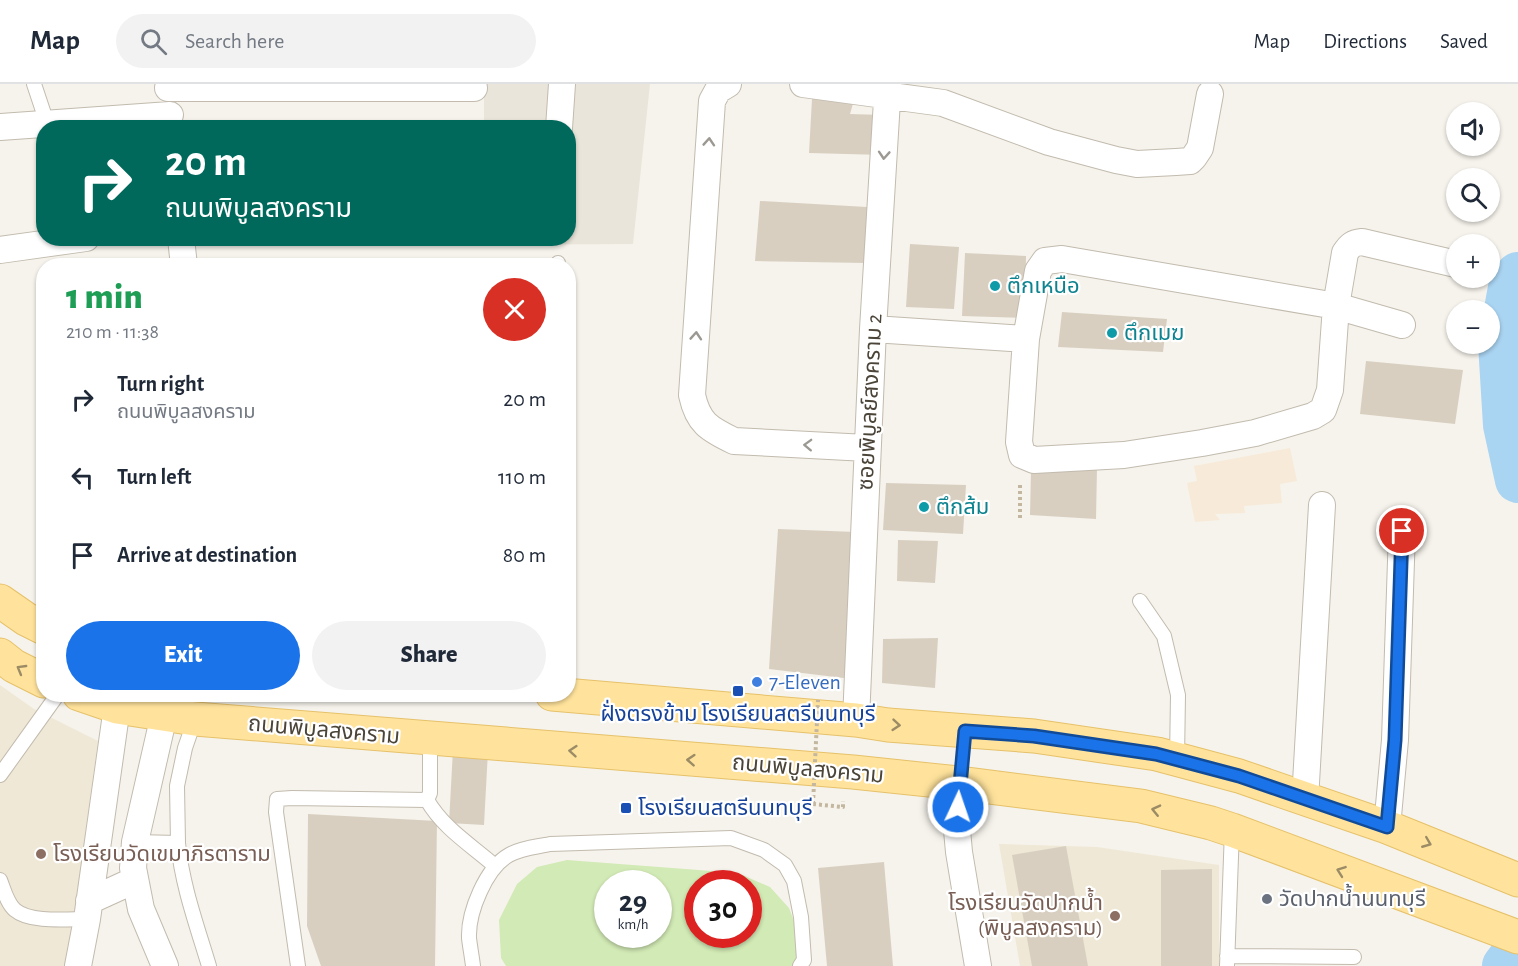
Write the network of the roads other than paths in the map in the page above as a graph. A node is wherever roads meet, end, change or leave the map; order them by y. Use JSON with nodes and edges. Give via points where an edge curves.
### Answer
{"nodes":[{"id":1,"x":33,"y":84,"type":"edge"},
{"id":2,"x":562,"y":84,"type":"edge"},
{"id":3,"x":728,"y":84,"type":"edge"},
{"id":4,"x":803,"y":84,"type":"edge"},
{"id":5,"x":168,"y":86,"type":"edge"},
{"id":6,"x":474,"y":88,"type":"dead end"},
{"id":7,"x":888,"y":90,"type":"edge"},
{"id":8,"x":1210,"y":94,"type":"dead end"},
{"id":9,"x":46,"y":120,"type":"edge"},
{"id":10,"x":171,"y":120,"type":"edge"},
{"id":11,"x":560,"y":120,"type":"edge"},
{"id":12,"x":36,"y":124,"type":"edge"},
{"id":13,"x":0,"y":127,"type":"edge"},
{"id":14,"x":36,"y":245,"type":"edge"},
{"id":15,"x":0,"y":250,"type":"edge"},
{"id":16,"x":1446,"y":262,"type":"edge"},
{"id":17,"x":1336,"y":306,"type":"junction"},
{"id":18,"x":1402,"y":325,"type":"dead end"},
{"id":19,"x":873,"y":329,"type":"junction"},
{"id":20,"x":1026,"y":339,"type":"junction"},
{"id":21,"x":867,"y":448,"type":"junction"},
{"id":22,"x":1322,"y":505,"type":"dead end"},
{"id":23,"x":1402,"y":531,"type":"dead end"},
{"id":24,"x":0,"y":601,"type":"edge"},
{"id":25,"x":1140,"y":601,"type":"dead end"},
{"id":26,"x":36,"y":624,"type":"edge"},
{"id":27,"x":0,"y":655,"type":"edge"},
{"id":28,"x":36,"y":677,"type":"edge"},
{"id":29,"x":576,"y":696,"type":"edge"},
{"id":30,"x":52,"y":702,"type":"edge"},
{"id":31,"x":102,"y":702,"type":"edge"},
{"id":32,"x":117,"y":707,"type":"junction"},
{"id":33,"x":179,"y":717,"type":"junction"},
{"id":34,"x":856,"y":720,"type":"junction"},
{"id":35,"x":965,"y":731,"type":"junction"},
{"id":36,"x":430,"y":739,"type":"junction"},
{"id":37,"x":1178,"y":759,"type":"junction"},
{"id":38,"x":853,"y":772,"type":"junction"},
{"id":39,"x":0,"y":775,"type":"edge"},
{"id":40,"x":958,"y":783,"type":"junction"},
{"id":41,"x":427,"y":800,"type":"junction"},
{"id":42,"x":1305,"y":800,"type":"junction"},
{"id":43,"x":1387,"y":827,"type":"junction"},
{"id":44,"x":1232,"y":830,"type":"junction"},
{"id":45,"x":135,"y":842,"type":"junction"},
{"id":46,"x":178,"y":843,"type":"junction"},
{"id":47,"x":495,"y":866,"type":"junction"},
{"id":48,"x":0,"y":880,"type":"edge"},
{"id":49,"x":135,"y":880,"type":"junction"},
{"id":50,"x":1518,"y":880,"type":"edge"},
{"id":51,"x":88,"y":910,"type":"junction"},
{"id":52,"x":1506,"y":932,"type":"edge"},
{"id":53,"x":1354,"y":957,"type":"dead end"},
{"id":54,"x":1227,"y":961,"type":"edge"},
{"id":55,"x":78,"y":966,"type":"edge"},
{"id":56,"x":165,"y":966,"type":"edge"},
{"id":57,"x":208,"y":966,"type":"edge"},
{"id":58,"x":298,"y":966,"type":"edge"},
{"id":59,"x":473,"y":966,"type":"edge"},
{"id":60,"x":800,"y":966,"type":"edge"},
{"id":61,"x":978,"y":966,"type":"edge"}],
"edges":[{"from":1,"to":9,"type":"lane"},
{"from":2,"to":11,"type":"street"},
{"from":21,"to":3,"type":"street","one_way":true,"via":[[734,441],[717,433],[696,412],[692,394],[712,101],[718,90]]},
{"from":4,"to":7,"type":"street"},
{"from":5,"to":6,"type":"street"},
{"from":5,"to":10,"type":"street"},
{"from":7,"to":8,"type":"street","via":[[943,103],[1049,142],[1137,164],[1194,158],[1200,148]]},
{"from":7,"to":19,"type":"street","name":"ซอยพิบูลย์สงคราม 2","one_way":true},
{"from":12,"to":13,"type":"street"},
{"from":14,"to":15,"type":"street"},
{"from":16,"to":17,"type":"street","via":[[1354,243],[1345,253]]},
{"from":17,"to":18,"type":"street"},
{"from":17,"to":20,"type":"street","via":[[1062,259],[1045,261],[1038,271]]},
{"from":17,"to":20,"type":"street","via":[[1330,390],[1323,410],[1255,433],[1124,455],[1034,460],[1022,455],[1019,442]]},
{"from":19,"to":20,"type":"street"},
{"from":19,"to":21,"type":"street","name":"ซอยพิบูลย์สงคราม 2"},
{"from":21,"to":34,"type":"street","name":"ซอยพิบูลย์สงคราม 2"},
{"from":22,"to":42,"type":"street"},
{"from":23,"to":43,"type":"street","via":[[1395,740]]},
{"from":24,"to":26,"type":"main road"},
{"from":25,"to":37,"type":"lane","via":[[1164,636],[1178,694]]},
{"from":28,"to":27,"type":"main road","one_way":true},
{"from":29,"to":34,"type":"main road"},
{"from":30,"to":39,"type":"lane"},
{"from":31,"to":32,"type":"main road","name":"ถนนพิบูลสงคราม"},
{"from":32,"to":33,"type":"main road","name":"ถนนพิบูลสงคราม"},
{"from":32,"to":51,"type":"street"},
{"from":33,"to":36,"type":"main road","name":"ถนนพิบูลสงคราม"},
{"from":33,"to":45,"type":"street"},
{"from":33,"to":46,"type":"lane","via":[[185,748],[177,786]]},
{"from":34,"to":35,"type":"main road","one_way":true},
{"from":34,"to":38,"type":"main road"},
{"from":35,"to":37,"type":"main road","via":[[1034,736]]},
{"from":35,"to":40,"type":"main road"},
{"from":38,"to":36,"type":"main road","name":"ถนนพิบูลสงคราม","one_way":true},
{"from":36,"to":41,"type":"lane"},
{"from":37,"to":42,"type":"main road"},
{"from":38,"to":40,"type":"main road","name":"ถนนพิบูลสงคราม"},
{"from":44,"to":40,"type":"main road","name":"ถนนพิบูลสงคราม","one_way":true,"via":[[1141,806]]},
{"from":40,"to":61,"type":"street","via":[[957,830]]},
{"from":41,"to":47,"type":"lane","via":[[445,825]]},
{"from":41,"to":58,"type":"lane","via":[[277,800]]},
{"from":42,"to":43,"type":"main road"},
{"from":43,"to":50,"type":"main road","one_way":true},
{"from":52,"to":44,"type":"main road","name":"ถนนพิบูลสงคราม","one_way":true},
{"from":44,"to":54,"type":"lane"},
{"from":45,"to":46,"type":"lane"},
{"from":45,"to":49,"type":"street"},
{"from":46,"to":57,"type":"lane"},
{"from":47,"to":59,"type":"lane","via":[[471,918]]},
{"from":47,"to":60,"type":"lane","via":[[522,850],[550,844],[731,838],[748,843],[764,849],[785,865],[794,881],[801,917],[804,960]]},
{"from":48,"to":51,"type":"lane","via":[[10,904],[29,917]]},
{"from":49,"to":51,"type":"street"},
{"from":49,"to":56,"type":"street","via":[[141,909]]},
{"from":51,"to":55,"type":"street"},
{"from":53,"to":54,"type":"lane"}]}
